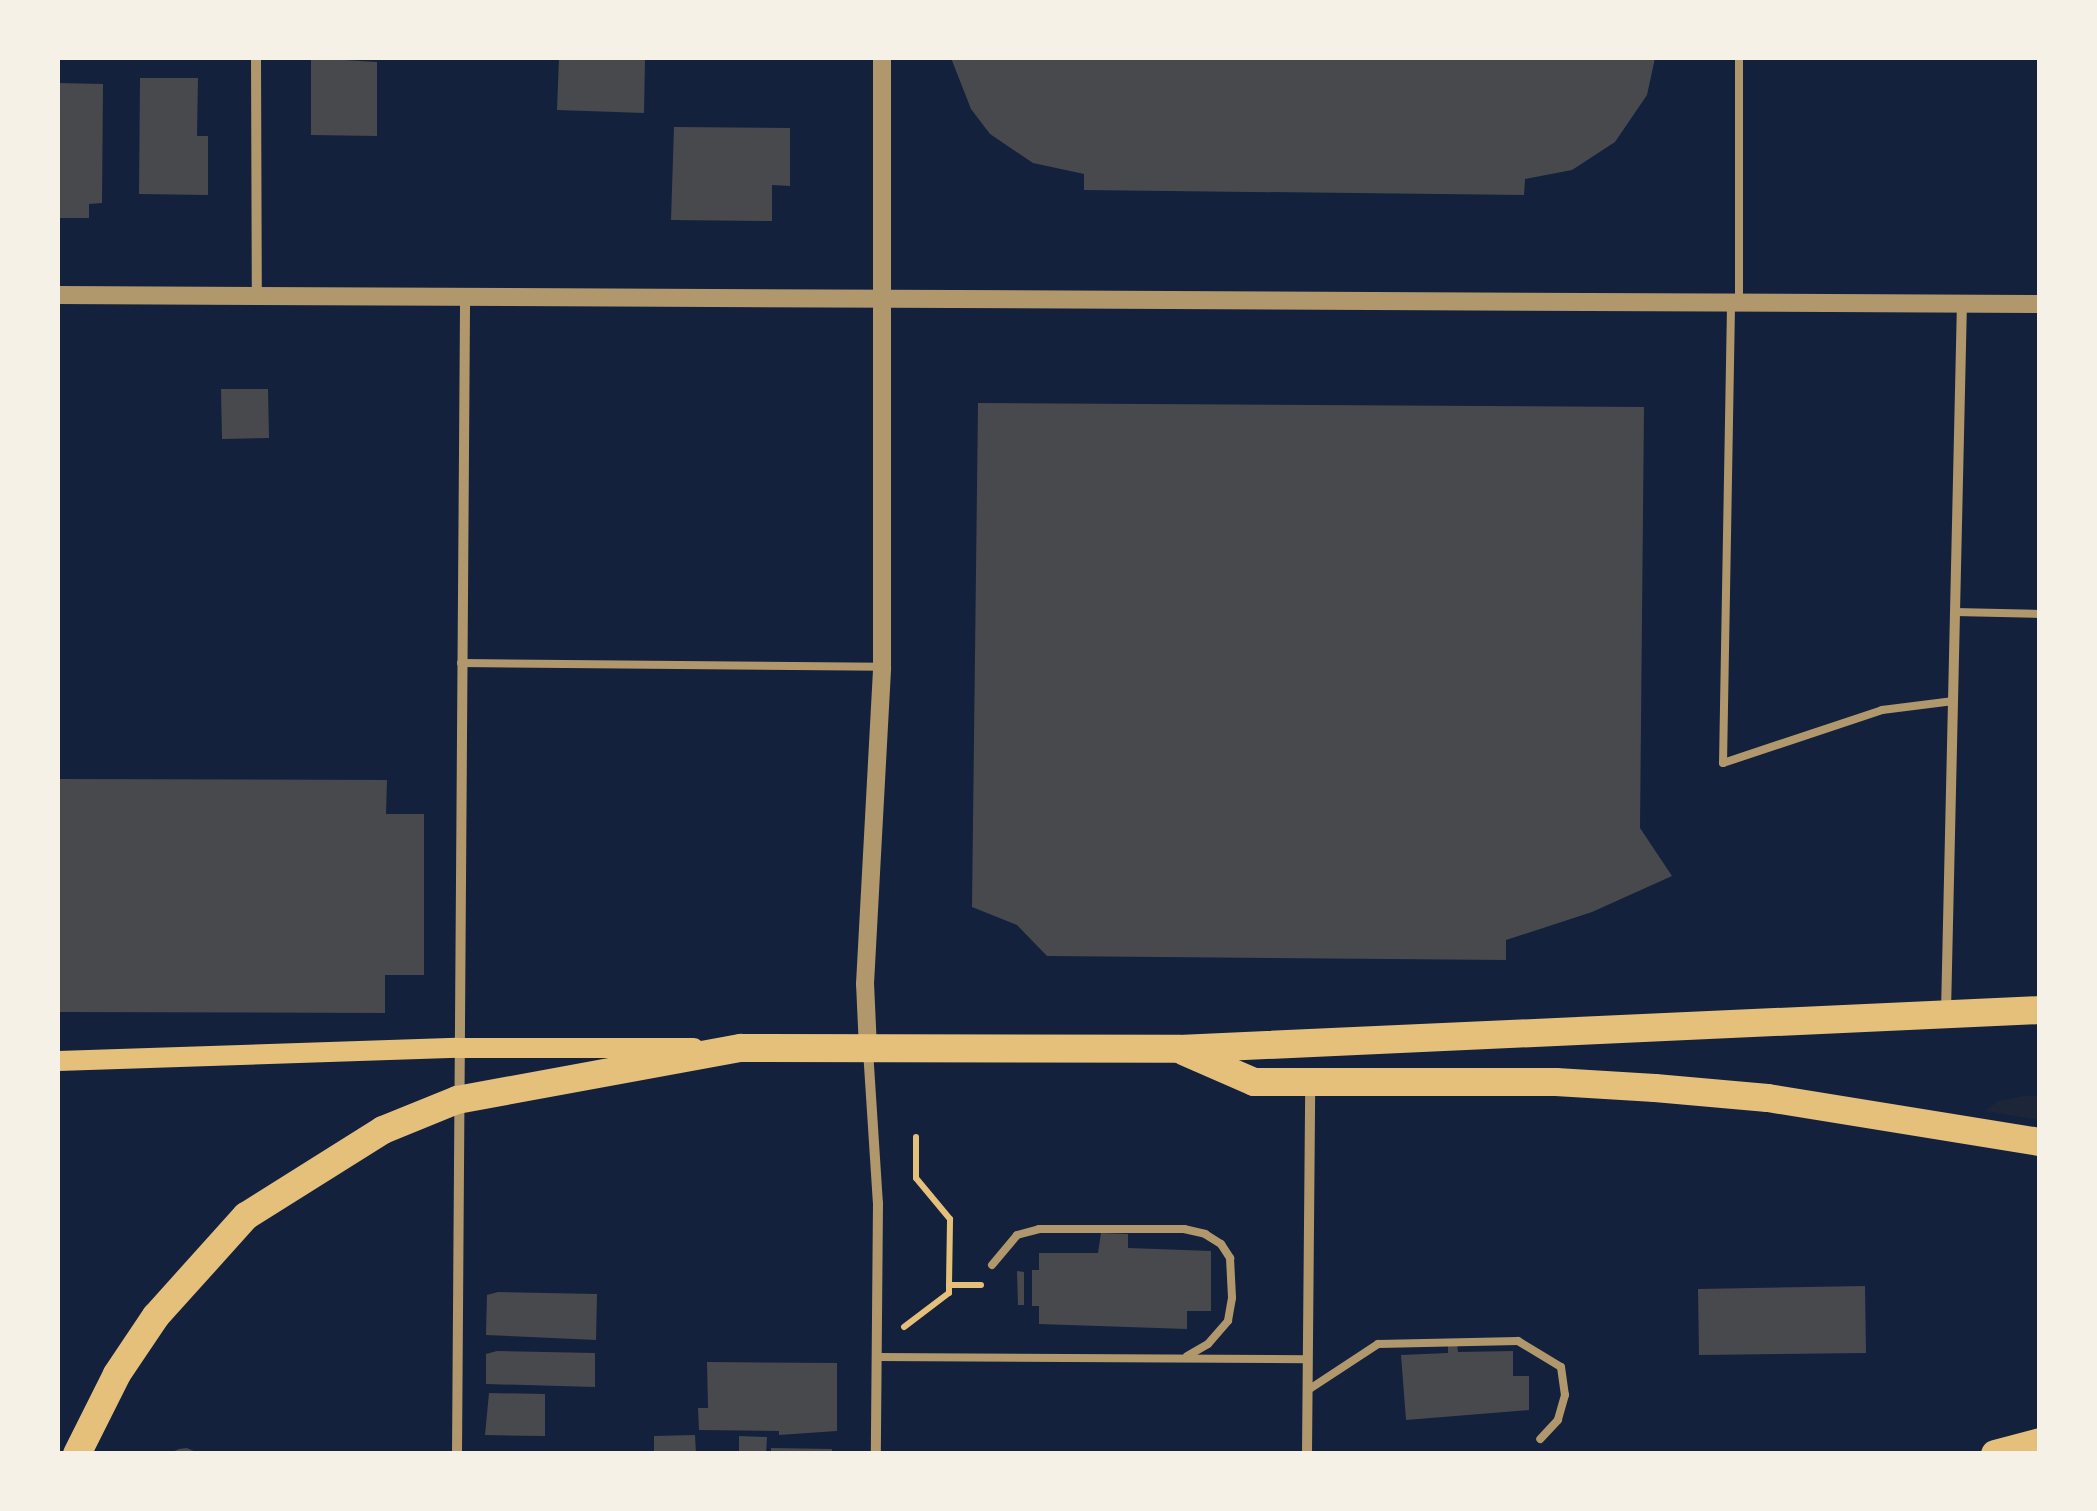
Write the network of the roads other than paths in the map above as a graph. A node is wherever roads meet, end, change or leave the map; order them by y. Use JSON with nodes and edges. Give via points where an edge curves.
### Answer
{"nodes":[{"id":1,"x":256,"y":58,"type":"edge"},
{"id":2,"x":882,"y":58,"type":"edge"},
{"id":3,"x":1739,"y":58,"type":"edge"},
{"id":4,"x":58,"y":295,"type":"edge"},
{"id":5,"x":257,"y":296,"type":"junction"},
{"id":6,"x":465,"y":298,"type":"junction"},
{"id":7,"x":883,"y":300,"type":"junction"},
{"id":8,"x":1962,"y":304,"type":"junction"},
{"id":9,"x":2040,"y":304,"type":"edge"},
{"id":10,"x":1735,"y":306,"type":"junction"},
{"id":11,"x":1955,"y":612,"type":"junction"},
{"id":12,"x":2040,"y":614,"type":"edge"},
{"id":13,"x":461,"y":663,"type":"junction"},
{"id":14,"x":882,"y":667,"type":"junction"},
{"id":15,"x":1953,"y":701,"type":"junction"},
{"id":16,"x":2040,"y":1010,"type":"edge"},
{"id":17,"x":1946,"y":1014,"type":"junction"},
{"id":18,"x":457,"y":1048,"type":"junction"},
{"id":19,"x":740,"y":1048,"type":"junction"},
{"id":20,"x":868,"y":1049,"type":"junction"},
{"id":21,"x":1179,"y":1049,"type":"junction"},
{"id":22,"x":58,"y":1062,"type":"edge"},
{"id":23,"x":1310,"y":1086,"type":"junction"},
{"id":24,"x":457,"y":1100,"type":"junction"},
{"id":25,"x":2040,"y":1142,"type":"edge"},
{"id":26,"x":992,"y":1265,"type":"dead end"},
{"id":27,"x":877,"y":1357,"type":"junction"},
{"id":28,"x":1183,"y":1358,"type":"junction"},
{"id":29,"x":1308,"y":1360,"type":"junction"},
{"id":30,"x":1308,"y":1390,"type":"junction"},
{"id":31,"x":1540,"y":1439,"type":"dead end"},
{"id":32,"x":2040,"y":1442,"type":"edge"},
{"id":33,"x":77,"y":1454,"type":"edge"},
{"id":34,"x":457,"y":1454,"type":"edge"},
{"id":35,"x":876,"y":1454,"type":"edge"},
{"id":36,"x":1307,"y":1454,"type":"edge"},
{"id":37,"x":1995,"y":1454,"type":"edge"}],
"edges":[{"from":1,"to":5,"type":"street"},
{"from":2,"to":7,"type":"street"},
{"from":3,"to":10,"type":"lane"},
{"from":4,"to":5,"type":"street"},
{"from":5,"to":6,"type":"street"},
{"from":6,"to":7,"type":"street"},
{"from":6,"to":13,"type":"street"},
{"from":7,"to":10,"type":"street"},
{"from":7,"to":14,"type":"street"},
{"from":8,"to":9,"type":"street"},
{"from":8,"to":10,"type":"street"},
{"from":8,"to":11,"type":"street"},
{"from":10,"to":15,"type":"lane","via":[[1723,763],[1882,710]]},
{"from":11,"to":12,"type":"lane"},
{"from":11,"to":15,"type":"street"},
{"from":13,"to":14,"type":"lane"},
{"from":13,"to":18,"type":"street"},
{"from":14,"to":20,"type":"street","via":[[865,984]]},
{"from":15,"to":17,"type":"street"},
{"from":16,"to":17,"type":"highway"},
{"from":17,"to":21,"type":"highway"},
{"from":18,"to":19,"type":"main road"},
{"from":18,"to":22,"type":"main road"},
{"from":18,"to":24,"type":"street"},
{"from":19,"to":20,"type":"highway"},
{"from":19,"to":24,"type":"highway"},
{"from":20,"to":21,"type":"highway"},
{"from":20,"to":27,"type":"street","via":[[878,1203]]},
{"from":21,"to":23,"type":"highway","via":[[1254,1082]]},
{"from":23,"to":25,"type":"highway","via":[[1556,1082],[1655,1088],[1768,1098]]},
{"from":23,"to":29,"type":"street"},
{"from":24,"to":33,"type":"highway","via":[[383,1130],[246,1216],[156,1316],[117,1374]]},
{"from":24,"to":34,"type":"street"},
{"from":26,"to":28,"type":"lane","via":[[1016,1235],[1040,1229],[1205,1234],[1230,1258],[1228,1321],[1208,1344]]},
{"from":27,"to":28,"type":"lane"},
{"from":27,"to":35,"type":"street"},
{"from":28,"to":29,"type":"lane"},
{"from":29,"to":30,"type":"street"},
{"from":30,"to":31,"type":"lane","via":[[1378,1344],[1518,1341],[1561,1368],[1565,1396],[1558,1420]]},
{"from":30,"to":36,"type":"street"},
{"from":32,"to":37,"type":"highway"}]}
